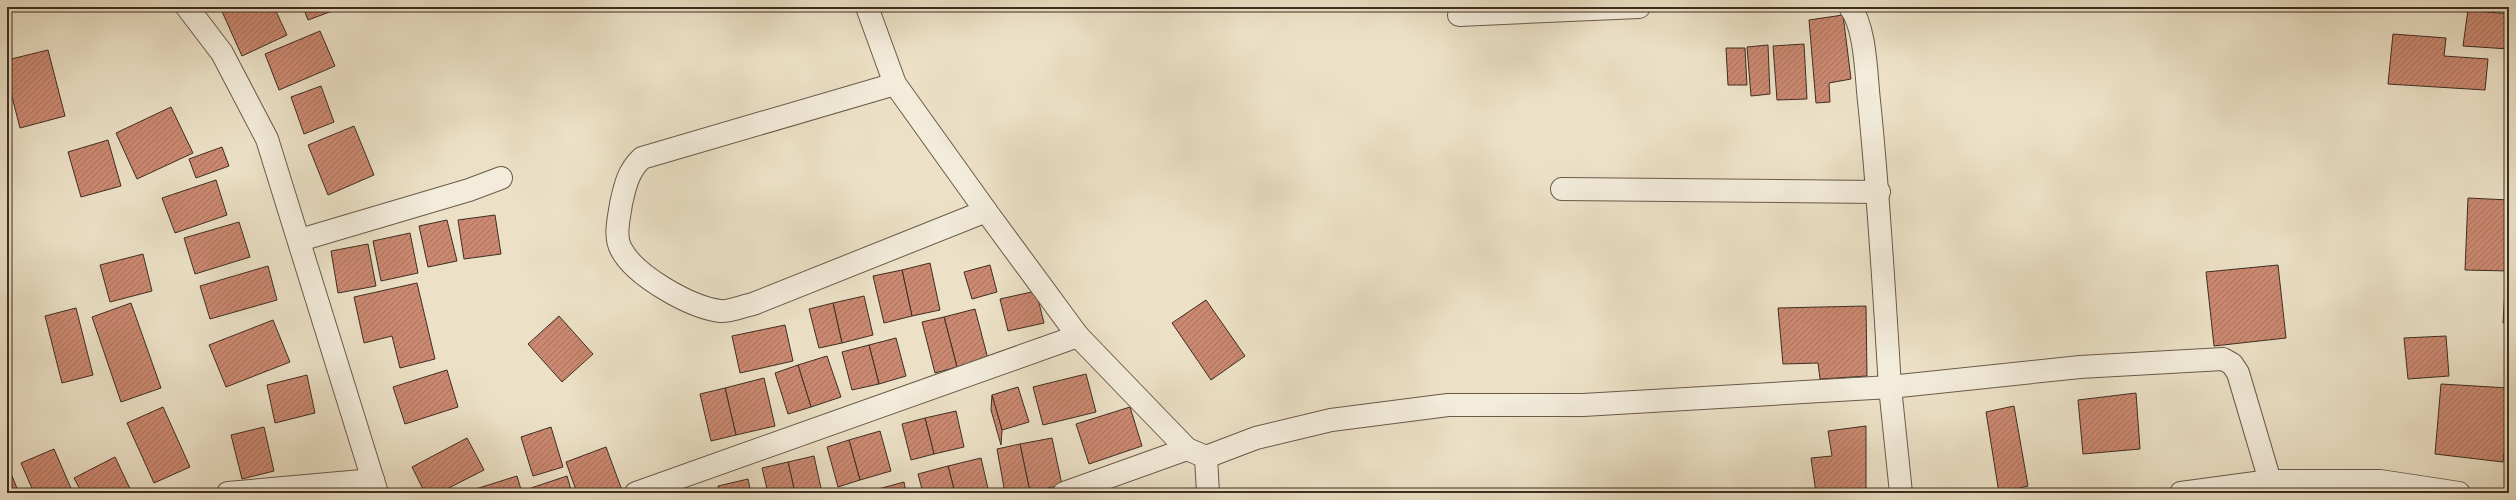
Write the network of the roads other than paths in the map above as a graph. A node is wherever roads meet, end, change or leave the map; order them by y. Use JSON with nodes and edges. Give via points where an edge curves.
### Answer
{"nodes":[{"id":1,"x":187,"y":7,"type":"edge"},
{"id":2,"x":867,"y":7,"type":"edge"},
{"id":3,"x":1638,"y":7,"type":"edge"},
{"id":4,"x":1850,"y":7,"type":"edge"},
{"id":5,"x":1459,"y":15,"type":"dead end"},
{"id":6,"x":895,"y":84,"type":"junction"},
{"id":7,"x":501,"y":178,"type":"dead end"},
{"id":8,"x":1562,"y":189,"type":"dead end"},
{"id":9,"x":1879,"y":192,"type":"junction"},
{"id":10,"x":986,"y":211,"type":"junction"},
{"id":11,"x":300,"y":240,"type":"junction"},
{"id":12,"x":1078,"y":336,"type":"junction"},
{"id":13,"x":1890,"y":387,"type":"junction"},
{"id":14,"x":1196,"y":453,"type":"junction"},
{"id":15,"x":2270,"y":481,"type":"junction"},
{"id":16,"x":375,"y":486,"type":"edge"},
{"id":17,"x":228,"y":493,"type":"edge"},
{"id":18,"x":636,"y":493,"type":"edge"},
{"id":19,"x":1064,"y":493,"type":"edge"},
{"id":20,"x":1208,"y":493,"type":"edge"},
{"id":21,"x":1901,"y":493,"type":"edge"},
{"id":22,"x":2181,"y":493,"type":"edge"},
{"id":23,"x":2459,"y":493,"type":"edge"}],
"edges":[{"from":1,"to":11,"type":"street","via":[[222,53],[267,139]]},
{"from":2,"to":6,"type":"street"},
{"from":3,"to":5,"type":"street"},
{"from":4,"to":9,"type":"street","via":[[1857,15],[1863,50]]},
{"from":6,"to":10,"type":"street"},
{"from":6,"to":10,"type":"street","via":[[642,158],[625,182],[617,228],[620,249],[638,271],[696,306],[722,311],[753,304]]},
{"from":7,"to":11,"type":"street","via":[[469,190]]},
{"from":8,"to":9,"type":"street"},
{"from":9,"to":13,"type":"street"},
{"from":10,"to":12,"type":"street"},
{"from":11,"to":16,"type":"street"},
{"from":12,"to":14,"type":"street"},
{"from":12,"to":18,"type":"street"},
{"from":13,"to":14,"type":"street","via":[[1583,405],[1448,405],[1331,420]]},
{"from":13,"to":15,"type":"street","via":[[2080,367],[2223,359],[2232,364],[2238,372]]},
{"from":13,"to":21,"type":"street"},
{"from":14,"to":19,"type":"street"},
{"from":14,"to":20,"type":"street"},
{"from":15,"to":22,"type":"street"},
{"from":15,"to":23,"type":"street","via":[[2380,481]]},
{"from":16,"to":17,"type":"street"}]}
